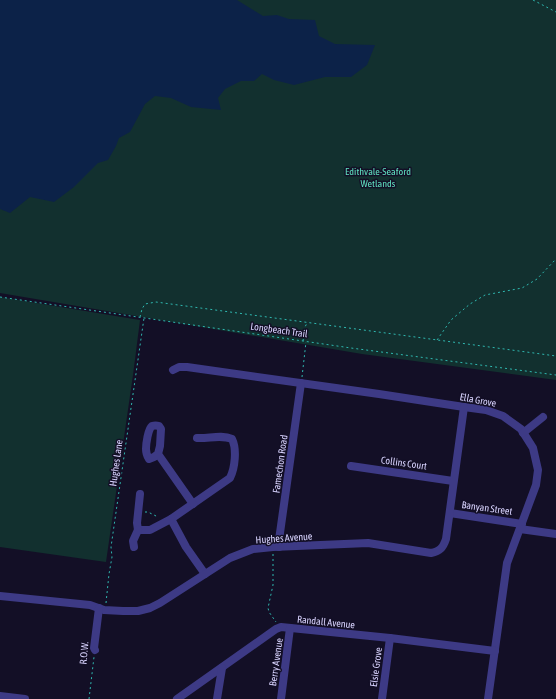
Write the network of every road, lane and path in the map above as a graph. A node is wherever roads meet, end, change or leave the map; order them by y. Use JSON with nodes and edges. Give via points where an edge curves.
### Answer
{"nodes":[{"id":1,"x":533,"y":0,"type":"edge"},
{"id":2,"x":556,"y":12,"type":"edge"},
{"id":3,"x":556,"y":259,"type":"edge"},
{"id":4,"x":0,"y":297,"type":"edge"},
{"id":5,"x":140,"y":317,"type":"junction"},
{"id":6,"x":144,"y":318,"type":"junction"},
{"id":7,"x":308,"y":322,"type":"junction"},
{"id":8,"x":303,"y":341,"type":"junction"},
{"id":9,"x":306,"y":341,"type":"junction"},
{"id":10,"x":437,"y":341,"type":"junction"},
{"id":11,"x":556,"y":356,"type":"edge"},
{"id":12,"x":173,"y":370,"type":"dead end"},
{"id":13,"x":556,"y":375,"type":"edge"},
{"id":14,"x":301,"y":383,"type":"junction"},
{"id":15,"x":464,"y":407,"type":"junction"},
{"id":16,"x":544,"y":417,"type":"dead end"},
{"id":17,"x":523,"y":433,"type":"junction"},
{"id":18,"x":197,"y":438,"type":"dead end"},
{"id":19,"x":158,"y":454,"type":"dead end"},
{"id":20,"x":351,"y":466,"type":"dead end"},
{"id":21,"x":453,"y":481,"type":"junction"},
{"id":22,"x":140,"y":494,"type":"dead end"},
{"id":23,"x":193,"y":504,"type":"junction"},
{"id":24,"x":138,"y":512,"type":"junction"},
{"id":25,"x":450,"y":513,"type":"junction"},
{"id":26,"x":167,"y":521,"type":"junction"},
{"id":27,"x":521,"y":526,"type":"junction"},
{"id":28,"x":138,"y":530,"type":"junction"},
{"id":29,"x":556,"y":534,"type":"edge"},
{"id":30,"x":276,"y":547,"type":"junction"},
{"id":31,"x":134,"y":548,"type":"dead end"},
{"id":32,"x":205,"y":574,"type":"junction"},
{"id":33,"x":0,"y":596,"type":"edge"},
{"id":34,"x":102,"y":609,"type":"junction"},
{"id":35,"x":276,"y":622,"type":"dead end"},
{"id":36,"x":290,"y":628,"type":"junction"},
{"id":37,"x":390,"y":638,"type":"junction"},
{"id":38,"x":95,"y":650,"type":"joint"},
{"id":39,"x":495,"y":651,"type":"junction"},
{"id":40,"x":222,"y":668,"type":"junction"},
{"id":41,"x":0,"y":696,"type":"edge"},
{"id":42,"x":25,"y":699,"type":"edge"},
{"id":43,"x":89,"y":699,"type":"edge"},
{"id":44,"x":176,"y":699,"type":"edge"},
{"id":45,"x":217,"y":699,"type":"edge"},
{"id":46,"x":281,"y":699,"type":"edge"},
{"id":47,"x":382,"y":699,"type":"edge"},
{"id":48,"x":488,"y":699,"type":"edge"}],
"edges":[{"from":1,"to":2,"type":"path"},
{"from":3,"to":10,"type":"path","via":[[537,279],[522,288],[485,295],[470,304],[451,320]]},
{"from":4,"to":5,"type":"path","name":"Longbeach Trail"},
{"from":5,"to":6,"type":"path","name":"Longbeach Trail"},
{"from":5,"to":7,"type":"path","via":[[145,304],[156,302]]},
{"from":6,"to":8,"type":"path","name":"Longbeach Trail"},
{"from":6,"to":34,"type":"path","name":"Hughes Lane","via":[[111,547],[107,599]]},
{"from":7,"to":8,"type":"path"},
{"from":7,"to":10,"type":"path"},
{"from":8,"to":9,"type":"path","name":"Longbeach Trail"},
{"from":9,"to":13,"type":"path","name":"Longbeach Trail"},
{"from":9,"to":14,"type":"path"},
{"from":10,"to":11,"type":"path"},
{"from":12,"to":14,"type":"street","name":"Ella Grove","via":[[187,367]]},
{"from":14,"to":15,"type":"street","name":"Ella Grove"},
{"from":14,"to":30,"type":"street","name":"Famechon Road","via":[[280,540]]},
{"from":15,"to":17,"type":"street","name":"Ella Grove","via":[[486,410],[503,416]]},
{"from":15,"to":21,"type":"street","name":"Hughes Avenue"},
{"from":16,"to":17,"type":"street"},
{"from":17,"to":27,"type":"street","name":"Ella Grove","via":[[533,448],[538,470],[536,485]]},
{"from":18,"to":23,"type":"street","via":[[230,438],[234,446],[234,459],[230,478]]},
{"from":19,"to":23,"type":"street"},
{"from":20,"to":21,"type":"street","name":"Collins Court"},
{"from":21,"to":25,"type":"street","name":"Hughes Avenue"},
{"from":22,"to":24,"type":"street"},
{"from":23,"to":26,"type":"street"},
{"from":24,"to":26,"type":"path","via":[[148,512]]},
{"from":24,"to":28,"type":"street"},
{"from":25,"to":27,"type":"street","name":"Banyan Street"},
{"from":25,"to":30,"type":"street","name":"Hughes Avenue","via":[[444,546],[431,553],[368,543]]},
{"from":26,"to":28,"type":"street","via":[[150,530]]},
{"from":26,"to":32,"type":"street"},
{"from":27,"to":29,"type":"street","name":"Banyan Street"},
{"from":27,"to":39,"type":"street","name":"Ella Grove","via":[[507,563]]},
{"from":28,"to":31,"type":"street","via":[[133,541]]},
{"from":30,"to":32,"type":"street","name":"Hughes Avenue","via":[[253,549],[230,558]]},
{"from":30,"to":35,"type":"path","via":[[268,608]]},
{"from":32,"to":34,"type":"street","name":"Hughes Avenue","via":[[150,608],[130,611]]},
{"from":33,"to":34,"type":"street","name":"Hughes Avenue","via":[[90,605]]},
{"from":34,"to":38,"type":"street","name":"R.O.W."},
{"from":36,"to":37,"type":"street","name":"Randall Avenue"},
{"from":36,"to":40,"type":"street","name":"Randall Avenue","via":[[278,628]]},
{"from":36,"to":46,"type":"street","name":"Berry Avenue"},
{"from":37,"to":39,"type":"street","name":"Randall Avenue"},
{"from":37,"to":47,"type":"street","name":"Elsie Grove"},
{"from":38,"to":43,"type":"path","name":"R.O.W."},
{"from":39,"to":48,"type":"street","name":"Ella Grove"},
{"from":40,"to":44,"type":"street","name":"Randall Avenue"},
{"from":40,"to":45,"type":"street"},
{"from":41,"to":42,"type":"street"}]}
